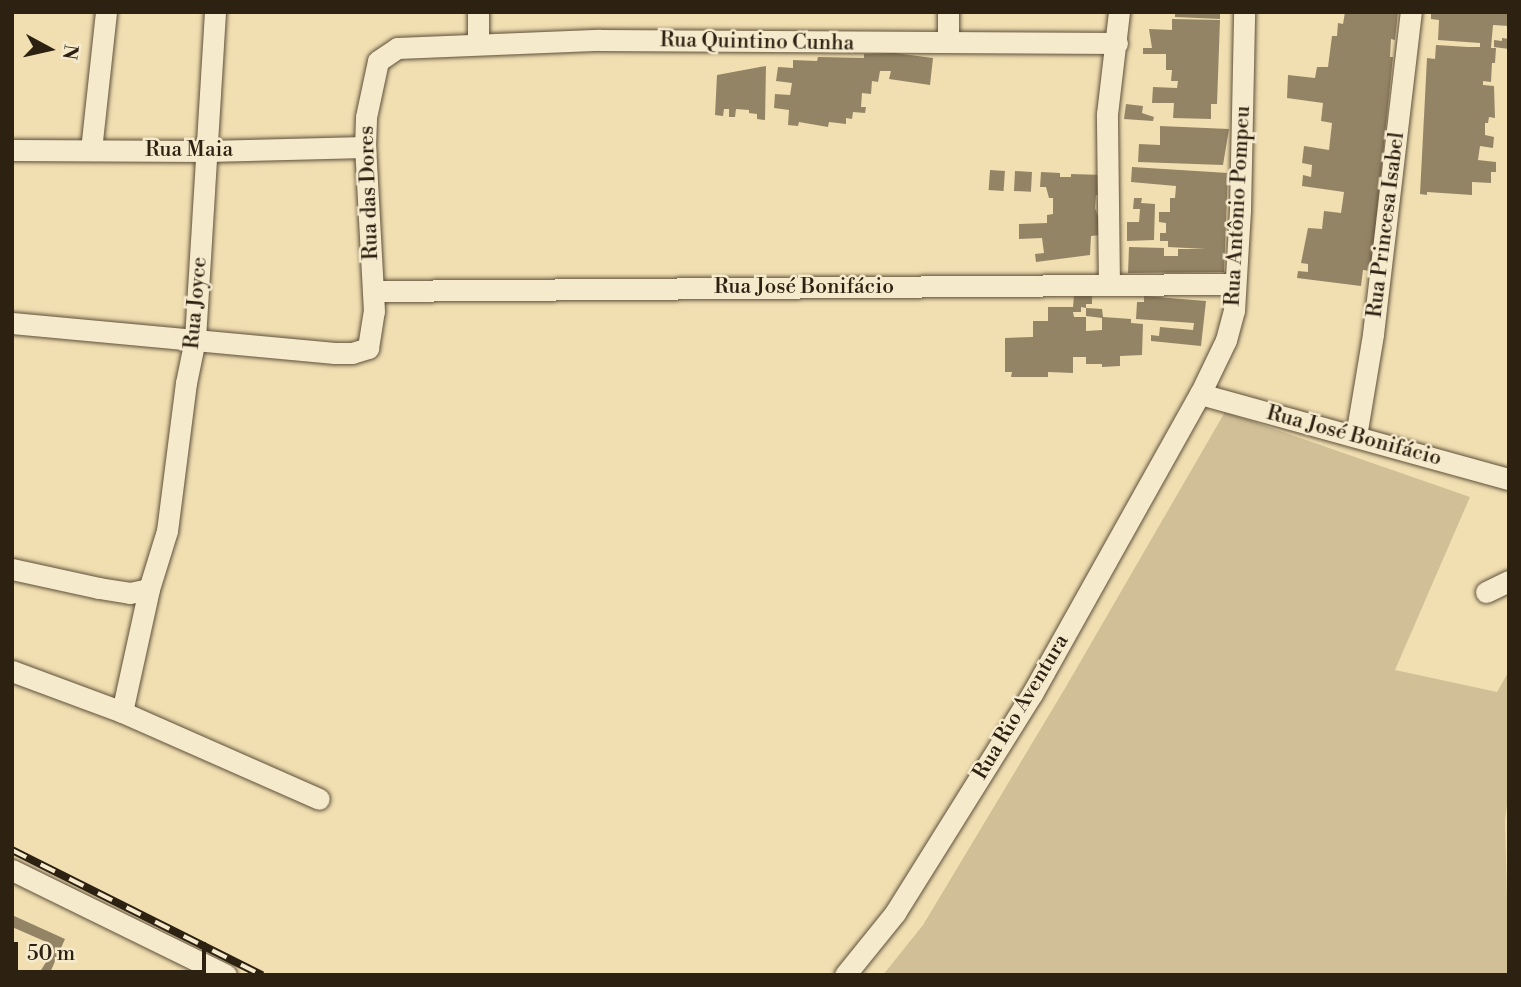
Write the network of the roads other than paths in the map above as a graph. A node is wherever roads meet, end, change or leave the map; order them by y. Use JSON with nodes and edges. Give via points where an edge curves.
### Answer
{"nodes":[{"id":1,"x":106,"y":12,"type":"edge"},
{"id":2,"x":215,"y":12,"type":"edge"},
{"id":3,"x":478,"y":12,"type":"edge"},
{"id":4,"x":947,"y":12,"type":"edge"},
{"id":5,"x":1119,"y":12,"type":"edge"},
{"id":6,"x":1244,"y":12,"type":"edge"},
{"id":7,"x":1411,"y":12,"type":"edge"},
{"id":8,"x":948,"y":42,"type":"junction"},
{"id":9,"x":478,"y":43,"type":"junction"},
{"id":10,"x":1117,"y":43,"type":"junction"},
{"id":11,"x":397,"y":48,"type":"joint"},
{"id":12,"x":365,"y":147,"type":"junction"},
{"id":13,"x":12,"y":150,"type":"edge"},
{"id":14,"x":92,"y":150,"type":"junction"},
{"id":15,"x":208,"y":151,"type":"junction"},
{"id":16,"x":1235,"y":284,"type":"junction"},
{"id":17,"x":1109,"y":285,"type":"junction"},
{"id":18,"x":373,"y":290,"type":"junction"},
{"id":19,"x":12,"y":323,"type":"edge"},
{"id":20,"x":195,"y":339,"type":"junction"},
{"id":21,"x":1199,"y":394,"type":"junction"},
{"id":22,"x":1180,"y":429,"type":"joint"},
{"id":23,"x":1356,"y":436,"type":"junction"},
{"id":24,"x":1509,"y":479,"type":"edge"},
{"id":25,"x":12,"y":569,"type":"edge"},
{"id":26,"x":1509,"y":581,"type":"edge"},
{"id":27,"x":149,"y":589,"type":"junction"},
{"id":28,"x":1486,"y":592,"type":"dead end"},
{"id":29,"x":12,"y":671,"type":"edge"},
{"id":30,"x":122,"y":712,"type":"junction"},
{"id":31,"x":319,"y":799,"type":"dead end"},
{"id":32,"x":12,"y":870,"type":"edge"},
{"id":33,"x":226,"y":975,"type":"edge"},
{"id":34,"x":845,"y":975,"type":"edge"}],
"edges":[{"from":1,"to":14,"type":"street"},
{"from":2,"to":15,"type":"street","name":"Rua Joyce"},
{"from":3,"to":9,"type":"street"},
{"from":4,"to":8,"type":"street"},
{"from":5,"to":10,"type":"street"},
{"from":6,"to":16,"type":"street","name":"Rua Antônio Pompeu"},
{"from":7,"to":23,"type":"street","name":"Rua Princesa Isabel","via":[[1373,334]]},
{"from":8,"to":9,"type":"street","name":"Rua Quintino Cunha"},
{"from":8,"to":10,"type":"street","name":"Rua Quintino Cunha"},
{"from":9,"to":11,"type":"street","name":"Rua Quintino Cunha"},
{"from":10,"to":17,"type":"street","via":[[1106,141]]},
{"from":11,"to":12,"type":"street","name":"Rua das Dores","via":[[378,61],[373,76]]},
{"from":12,"to":15,"type":"street","name":"Rua Maia"},
{"from":12,"to":18,"type":"street","name":"Rua das Dores"},
{"from":13,"to":14,"type":"street","name":"Rua Maia"},
{"from":14,"to":15,"type":"street","name":"Rua Maia"},
{"from":15,"to":20,"type":"street","name":"Rua Joyce"},
{"from":16,"to":17,"type":"street","name":"Rua José Bonifácio"},
{"from":16,"to":21,"type":"street","name":"Rua Antônio Pompeu","via":[[1226,340]]},
{"from":17,"to":18,"type":"street","name":"Rua José Bonifácio"},
{"from":18,"to":20,"type":"street","name":"Rua das Dores","via":[[368,348],[352,353]]},
{"from":19,"to":20,"type":"street"},
{"from":20,"to":27,"type":"street","name":"Rua Joyce","via":[[167,531]]},
{"from":21,"to":22,"type":"street","name":"Rua Antônio Pompeu"},
{"from":21,"to":23,"type":"street","name":"Rua José Bonifácio"},
{"from":22,"to":34,"type":"street","name":"Rua Rio Aventura","via":[[1032,694],[895,913]]},
{"from":23,"to":24,"type":"street","name":"Rua José Bonifácio"},
{"from":25,"to":27,"type":"street","via":[[130,593]]},
{"from":26,"to":28,"type":"street"},
{"from":27,"to":30,"type":"street","name":"Rua Joyce"},
{"from":29,"to":30,"type":"street"},
{"from":30,"to":31,"type":"street"},
{"from":32,"to":33,"type":"street"}]}
